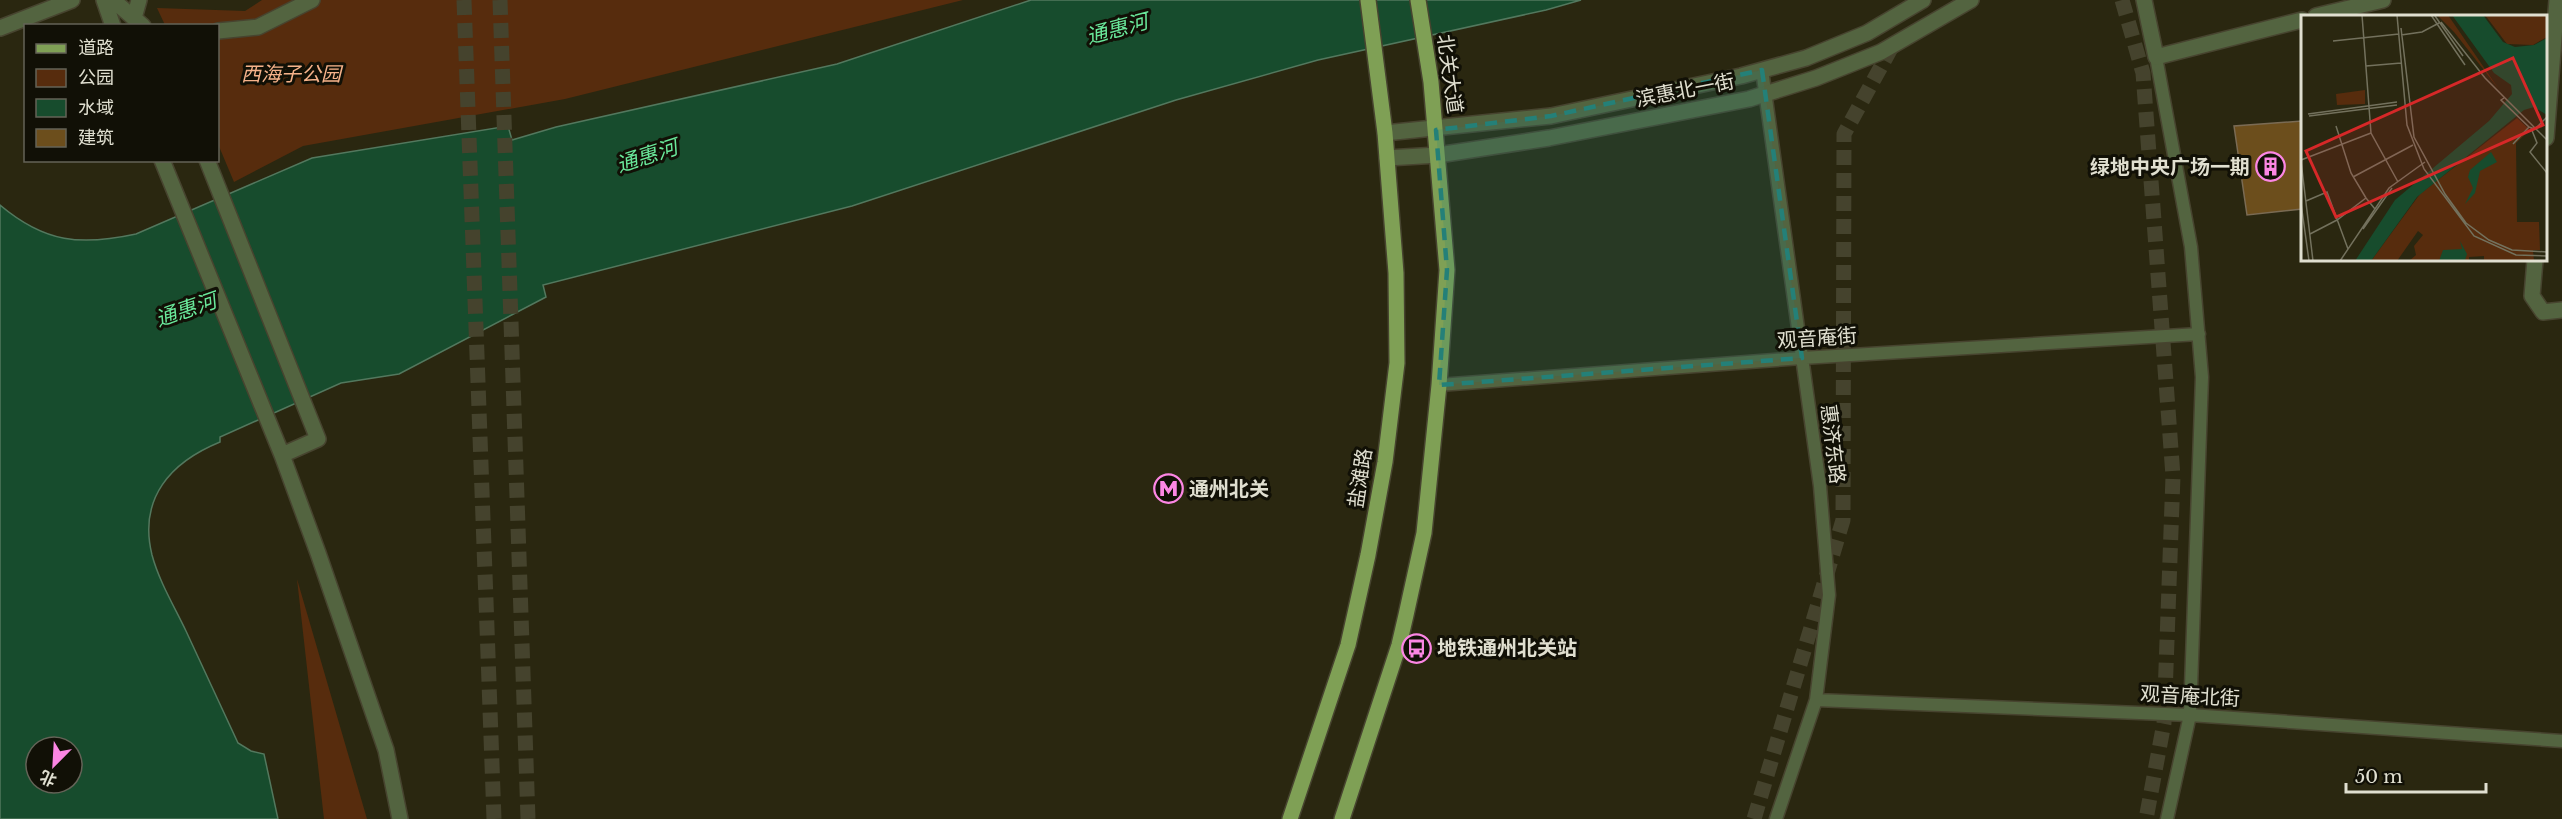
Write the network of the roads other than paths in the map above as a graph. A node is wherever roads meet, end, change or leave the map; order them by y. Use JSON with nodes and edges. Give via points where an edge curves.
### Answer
{"nodes":[{"id":1,"x":72,"y":0,"type":"edge"},
{"id":2,"x":104,"y":0,"type":"edge"},
{"id":3,"x":113,"y":0,"type":"edge"},
{"id":4,"x":139,"y":0,"type":"edge"},
{"id":5,"x":312,"y":0,"type":"edge"},
{"id":6,"x":1368,"y":0,"type":"edge"},
{"id":7,"x":1418,"y":0,"type":"edge"},
{"id":8,"x":1923,"y":0,"type":"edge"},
{"id":9,"x":1971,"y":0,"type":"edge"},
{"id":10,"x":2144,"y":0,"type":"edge"},
{"id":11,"x":2383,"y":0,"type":"edge"},
{"id":12,"x":2557,"y":0,"type":"edge"},
{"id":13,"x":2320,"y":15,"type":"edge"},
{"id":14,"x":2301,"y":20,"type":"edge"},
{"id":15,"x":139,"y":22,"type":"edge"},
{"id":16,"x":112,"y":24,"type":"edge"},
{"id":17,"x":0,"y":28,"type":"edge"},
{"id":18,"x":219,"y":31,"type":"edge"},
{"id":19,"x":2156,"y":57,"type":"junction"},
{"id":20,"x":1762,"y":70,"type":"junction"},
{"id":21,"x":1766,"y":93,"type":"junction"},
{"id":22,"x":2547,"y":125,"type":"edge"},
{"id":23,"x":1436,"y":130,"type":"junction"},
{"id":24,"x":1385,"y":133,"type":"junction"},
{"id":25,"x":1438,"y":155,"type":"junction"},
{"id":26,"x":1387,"y":158,"type":"junction"},
{"id":27,"x":163,"y":162,"type":"edge"},
{"id":28,"x":208,"y":162,"type":"edge"},
{"id":29,"x":2535,"y":261,"type":"edge"},
{"id":30,"x":2562,"y":310,"type":"edge"},
{"id":31,"x":2199,"y":334,"type":"junction"},
{"id":32,"x":1802,"y":358,"type":"junction"},
{"id":33,"x":1439,"y":385,"type":"junction"},
{"id":34,"x":282,"y":455,"type":"junction"},
{"id":35,"x":1816,"y":700,"type":"junction"},
{"id":36,"x":2190,"y":715,"type":"junction"},
{"id":37,"x":2562,"y":741,"type":"edge"},
{"id":38,"x":400,"y":819,"type":"edge"},
{"id":39,"x":1290,"y":819,"type":"edge"},
{"id":40,"x":1342,"y":819,"type":"edge"},
{"id":41,"x":1776,"y":819,"type":"edge"},
{"id":42,"x":2167,"y":819,"type":"edge"}],
"edges":[{"from":1,"to":17,"type":"street"},
{"from":2,"to":16,"type":"street"},
{"from":3,"to":15,"type":"street"},
{"from":4,"to":15,"type":"street"},
{"from":5,"to":18,"type":"street","via":[[258,27]]},
{"from":6,"to":24,"type":"main road"},
{"from":7,"to":23,"type":"main road","name":"北关大道"},
{"from":8,"to":20,"type":"street","name":"滨惠北一街","via":[[1867,33],[1806,58]]},
{"from":9,"to":21,"type":"street","name":"滨惠北一街","via":[[1881,52]]},
{"from":10,"to":19,"type":"street"},
{"from":11,"to":13,"type":"street"},
{"from":12,"to":22,"type":"street"},
{"from":14,"to":19,"type":"street"},
{"from":19,"to":31,"type":"street","via":[[2191,247]]},
{"from":20,"to":21,"type":"street","name":"惠济东路"},
{"from":20,"to":23,"type":"street","name":"滨惠北一街","via":[[1551,116]]},
{"from":21,"to":25,"type":"street","name":"滨惠北一街","via":[[1549,138]]},
{"from":21,"to":32,"type":"street","name":"惠济东路"},
{"from":23,"to":24,"type":"street","name":"滨惠北一街"},
{"from":23,"to":25,"type":"main road","name":"北关大道"},
{"from":24,"to":26,"type":"main road","name":"盐滩路"},
{"from":25,"to":26,"type":"street","name":"滨惠北一街"},
{"from":25,"to":33,"type":"main road","via":[[1447,270]]},
{"from":26,"to":39,"type":"main road","name":"盐滩路","via":[[1396,273],[1397,363],[1385,462],[1348,645]]},
{"from":27,"to":34,"type":"street"},
{"from":28,"to":34,"type":"street","via":[[318,439]]},
{"from":29,"to":30,"type":"street","via":[[2532,296],[2543,312]]},
{"from":31,"to":32,"type":"street","name":"观音庵街"},
{"from":31,"to":36,"type":"street","via":[[2202,377]]},
{"from":32,"to":33,"type":"street","name":"观音庵街"},
{"from":32,"to":35,"type":"street","name":"惠济东路","via":[[1820,486],[1829,596]]},
{"from":33,"to":40,"type":"main road","via":[[1424,533],[1406,615]]},
{"from":34,"to":38,"type":"street","via":[[386,750]]},
{"from":35,"to":36,"type":"street","name":"观音庵北街"},
{"from":35,"to":41,"type":"street","name":"惠济东路"},
{"from":36,"to":37,"type":"street","name":"观音庵北街"},
{"from":36,"to":42,"type":"street"}]}
